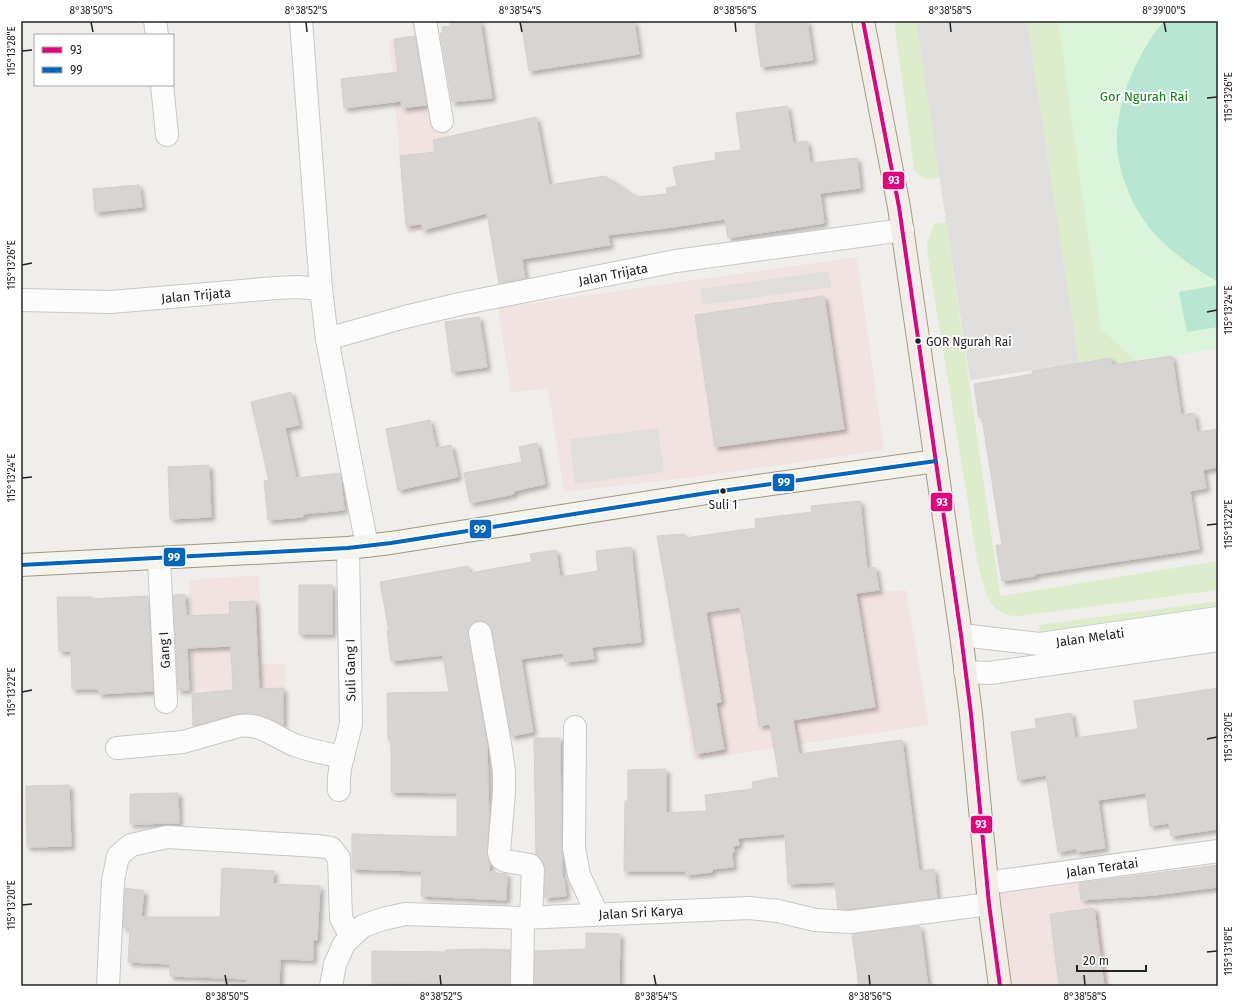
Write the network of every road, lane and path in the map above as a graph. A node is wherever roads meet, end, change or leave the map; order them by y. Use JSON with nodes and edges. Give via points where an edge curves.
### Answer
{"nodes":[{"id":1,"x":156,"y":21,"type":"edge"},
{"id":2,"x":301,"y":21,"type":"edge"},
{"id":3,"x":425,"y":21,"type":"edge"},
{"id":4,"x":863,"y":21,"type":"edge"},
{"id":5,"x":157,"y":34,"type":"edge"},
{"id":6,"x":162,"y":86,"type":"edge"},
{"id":7,"x":442,"y":121,"type":"dead end"},
{"id":8,"x":167,"y":135,"type":"dead end"},
{"id":9,"x":902,"y":230,"type":"junction"},
{"id":10,"x":321,"y":289,"type":"junction"},
{"id":11,"x":21,"y":300,"type":"edge"},
{"id":12,"x":327,"y":339,"type":"junction"},
{"id":13,"x":936,"y":461,"type":"junction"},
{"id":14,"x":358,"y":547,"type":"junction"},
{"id":15,"x":159,"y":559,"type":"junction"},
{"id":16,"x":21,"y":565,"type":"edge"},
{"id":17,"x":1218,"y":618,"type":"edge"},
{"id":18,"x":480,"y":633,"type":"dead end"},
{"id":19,"x":961,"y":634,"type":"junction"},
{"id":20,"x":1218,"y":640,"type":"edge"},
{"id":21,"x":965,"y":672,"type":"junction"},
{"id":22,"x":166,"y":702,"type":"dead end"},
{"id":23,"x":575,"y":727,"type":"dead end"},
{"id":24,"x":117,"y":748,"type":"dead end"},
{"id":25,"x":343,"y":757,"type":"junction"},
{"id":26,"x":339,"y":790,"type":"dead end"},
{"id":27,"x":1218,"y":852,"type":"edge"},
{"id":28,"x":988,"y":894,"type":"junction"},
{"id":29,"x":597,"y":914,"type":"junction"},
{"id":30,"x":527,"y":918,"type":"junction"},
{"id":31,"x":351,"y":937,"type":"junction"},
{"id":32,"x":108,"y":986,"type":"edge"},
{"id":33,"x":331,"y":986,"type":"edge"},
{"id":34,"x":522,"y":986,"type":"edge"},
{"id":35,"x":1000,"y":986,"type":"edge"}],
"edges":[{"from":1,"to":5,"type":"street"},
{"from":2,"to":10,"type":"street"},
{"from":3,"to":7,"type":"street"},
{"from":4,"to":9,"type":"main road"},
{"from":6,"to":8,"type":"street"},
{"from":9,"to":12,"type":"street","name":"Jalan Trijata","via":[[676,261],[460,304]]},
{"from":9,"to":13,"type":"main road"},
{"from":10,"to":11,"type":"street","name":"Jalan Trijata","via":[[276,288],[112,302]]},
{"from":10,"to":12,"type":"street"},
{"from":12,"to":14,"type":"street"},
{"from":13,"to":14,"type":"main road","via":[[707,493]]},
{"from":13,"to":19,"type":"main road"},
{"from":14,"to":15,"type":"main road"},
{"from":14,"to":25,"type":"street","name":"Suli Gang I","via":[[351,723]]},
{"from":15,"to":16,"type":"main road"},
{"from":15,"to":22,"type":"street","name":"Gang I"},
{"from":17,"to":19,"type":"street","name":"Jalan Melati","via":[[1040,644]]},
{"from":18,"to":30,"type":"street","via":[[504,772],[499,852],[501,858],[506,861],[530,866],[533,870]]},
{"from":19,"to":21,"type":"main road"},
{"from":20,"to":21,"type":"street","name":"Jalan Melati","via":[[990,673]]},
{"from":21,"to":28,"type":"main road"},
{"from":23,"to":29,"type":"street","via":[[574,848],[579,875]]},
{"from":24,"to":25,"type":"street","via":[[183,742],[248,724],[260,727],[296,746]]},
{"from":25,"to":26,"type":"street","name":"Suli Gang I"},
{"from":27,"to":28,"type":"street","name":"Jalan Teratai"},
{"from":28,"to":29,"type":"street","name":"Jalan Sri Karya","via":[[850,922],[815,920],[778,911],[749,908]]},
{"from":28,"to":35,"type":"main road"},
{"from":29,"to":30,"type":"street","name":"Jalan Sri Karya"},
{"from":30,"to":31,"type":"street","name":"Jalan Sri Karya","via":[[405,914],[363,926]]},
{"from":30,"to":34,"type":"street"},
{"from":31,"to":32,"type":"street","via":[[342,918],[339,858],[331,848],[167,837],[131,845],[118,856],[113,881]]},
{"from":31,"to":33,"type":"street","name":"Jalan Sri Karya","via":[[344,944],[335,964]]}]}
